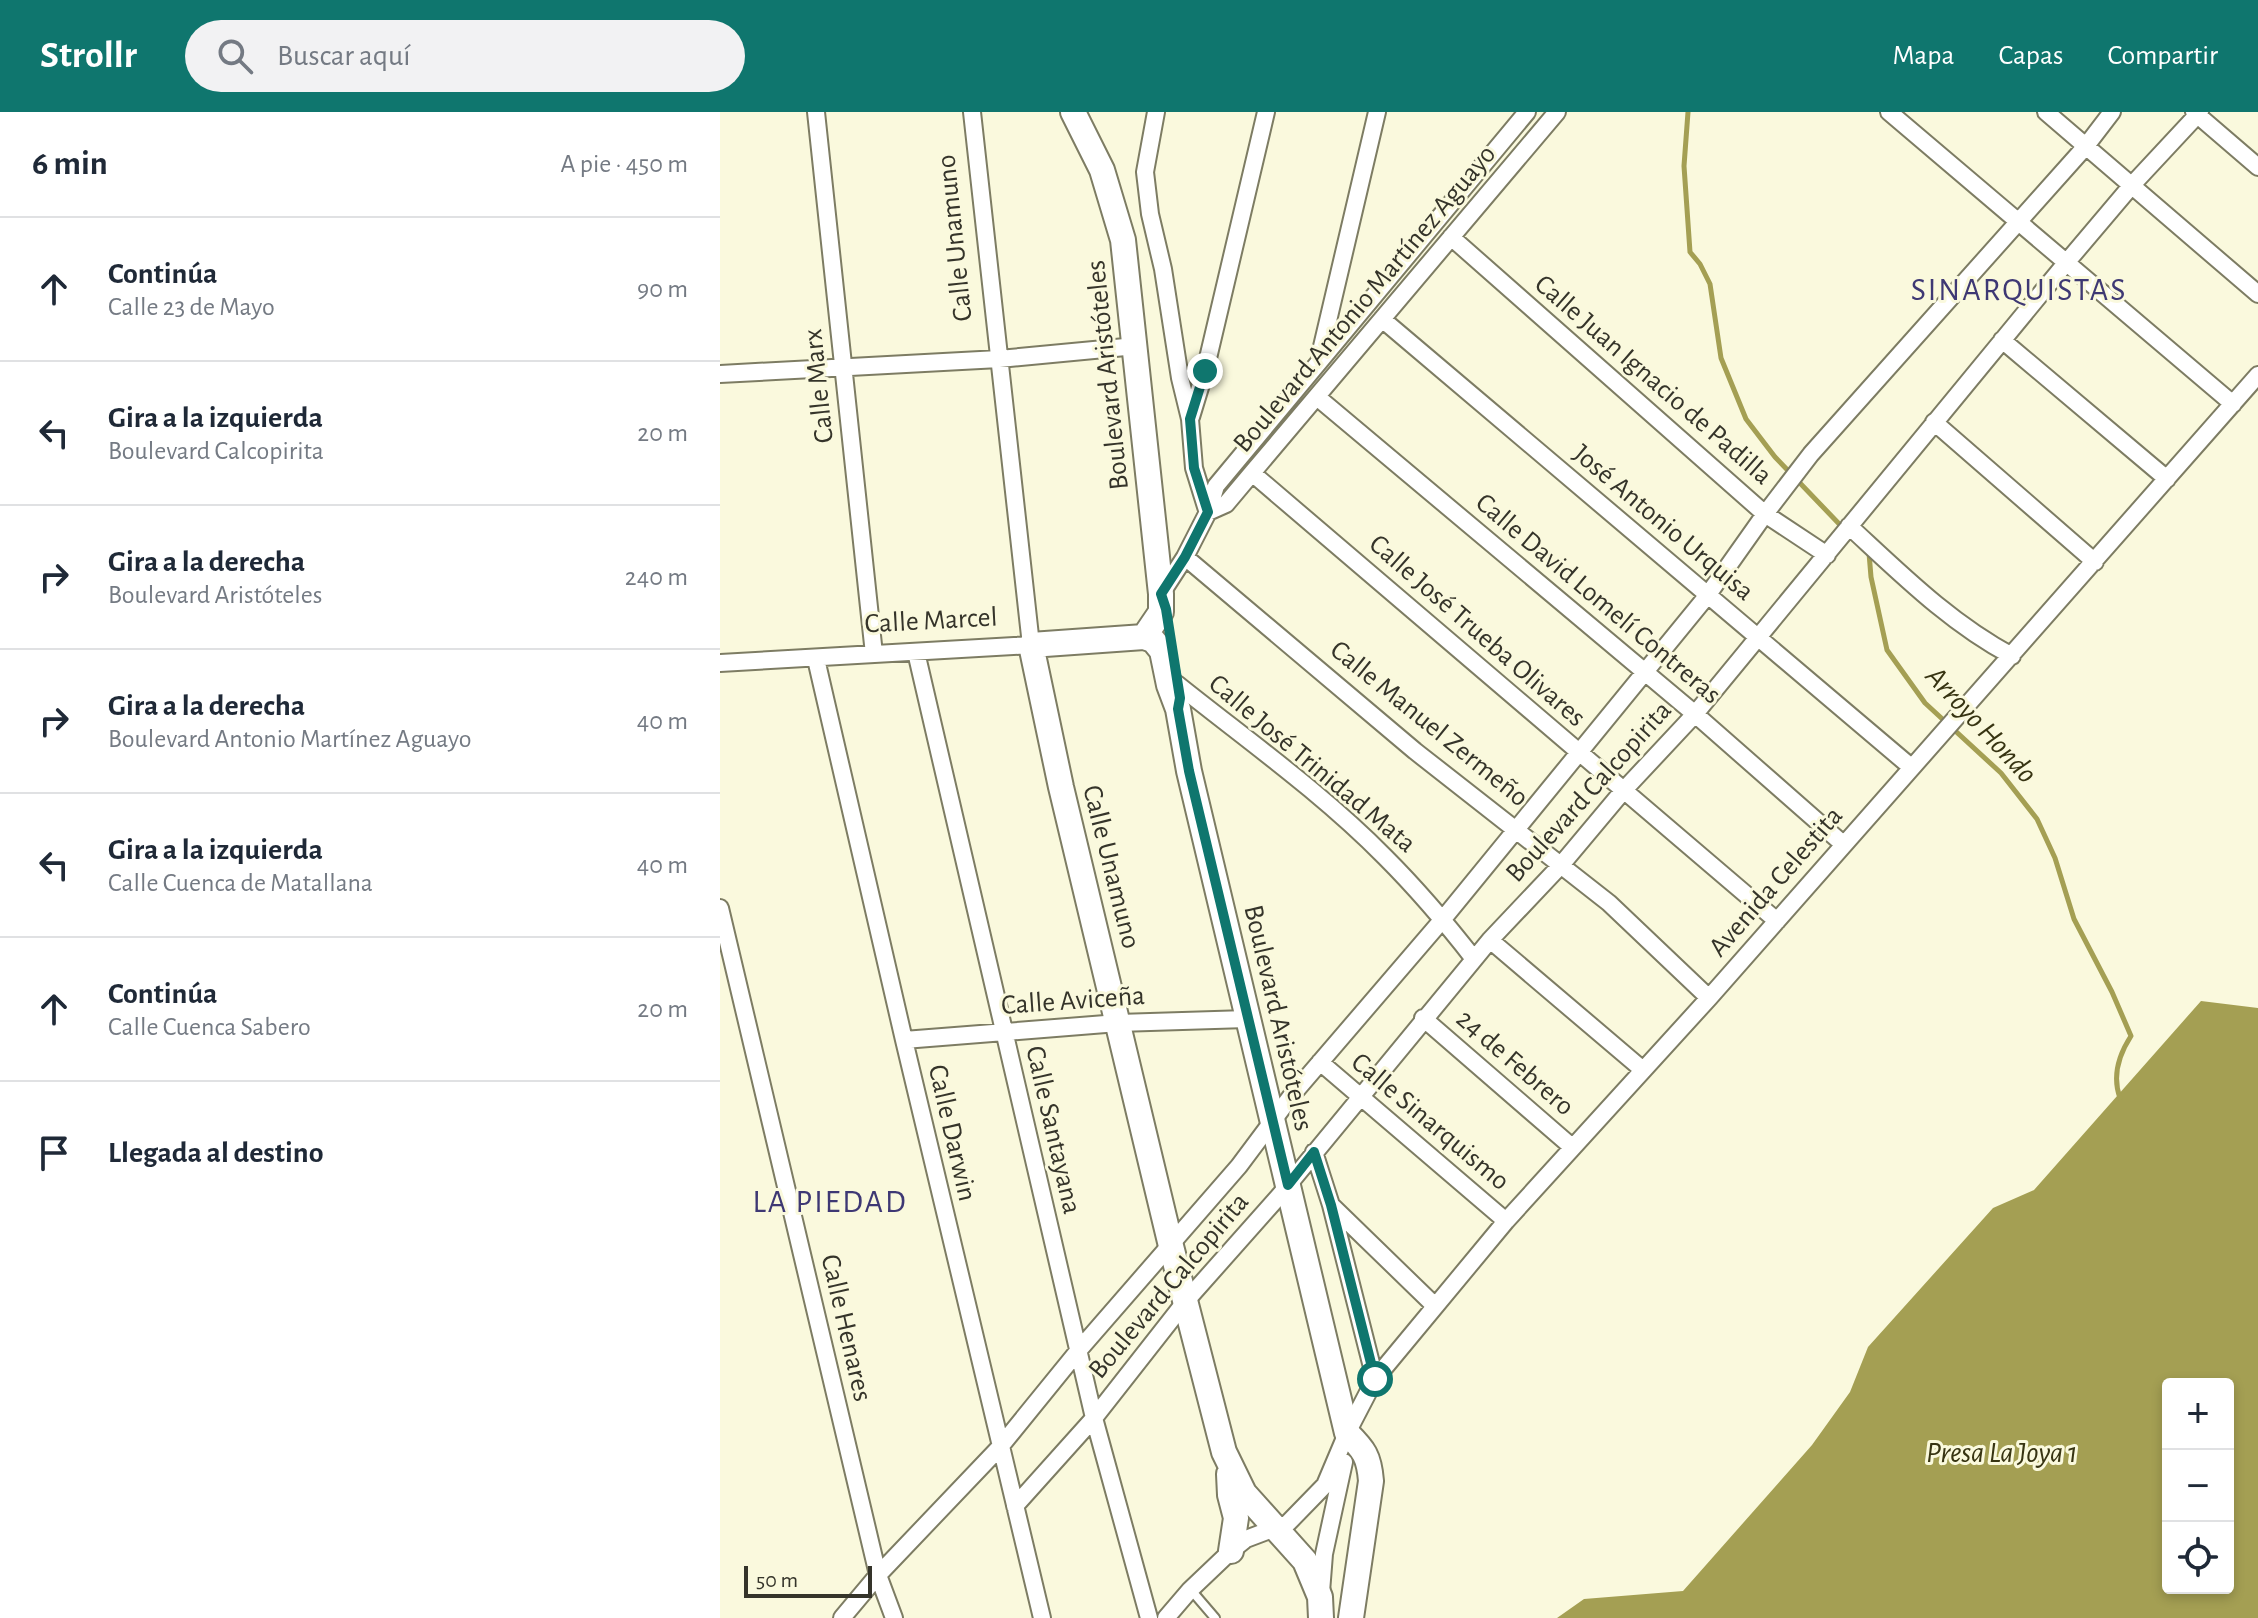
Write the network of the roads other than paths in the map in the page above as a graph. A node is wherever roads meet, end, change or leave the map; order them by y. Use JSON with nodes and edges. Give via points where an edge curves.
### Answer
{"nodes":[{"id":1,"x":816,"y":112,"type":"edge"},
{"id":2,"x":972,"y":112,"type":"edge"},
{"id":3,"x":1073,"y":112,"type":"edge"},
{"id":4,"x":1156,"y":112,"type":"edge"},
{"id":5,"x":1266,"y":112,"type":"edge"},
{"id":6,"x":1377,"y":112,"type":"edge"},
{"id":7,"x":1527,"y":112,"type":"edge"},
{"id":8,"x":1557,"y":112,"type":"edge"},
{"id":9,"x":1889,"y":112,"type":"edge"},
{"id":10,"x":2046,"y":112,"type":"edge"},
{"id":11,"x":2112,"y":112,"type":"edge"},
{"id":12,"x":2197,"y":113,"type":"edge"},
{"id":13,"x":2086,"y":146,"type":"junction"},
{"id":14,"x":2258,"y":167,"type":"edge"},
{"id":15,"x":2132,"y":185,"type":"junction"},
{"id":16,"x":2019,"y":220,"type":"junction"},
{"id":17,"x":1451,"y":237,"type":"junction"},
{"id":18,"x":2066,"y":263,"type":"junction"},
{"id":19,"x":2258,"y":294,"type":"edge"},
{"id":20,"x":1382,"y":319,"type":"junction"},
{"id":21,"x":2002,"y":340,"type":"junction"},
{"id":22,"x":1136,"y":346,"type":"junction"},
{"id":23,"x":999,"y":359,"type":"junction"},
{"id":24,"x":1319,"y":361,"type":"junction"},
{"id":25,"x":843,"y":366,"type":"junction"},
{"id":26,"x":720,"y":374,"type":"edge"},
{"id":27,"x":2258,"y":375,"type":"edge"},
{"id":28,"x":1317,"y":397,"type":"junction"},
{"id":29,"x":2233,"y":404,"type":"junction"},
{"id":30,"x":1190,"y":419,"type":"junction"},
{"id":31,"x":1934,"y":422,"type":"junction"},
{"id":32,"x":1252,"y":473,"type":"junction"},
{"id":33,"x":2167,"y":479,"type":"junction"},
{"id":34,"x":1208,"y":512,"type":"junction"},
{"id":35,"x":1765,"y":514,"type":"junction"},
{"id":36,"x":1840,"y":538,"type":"junction"},
{"id":37,"x":1185,"y":557,"type":"junction"},
{"id":38,"x":2095,"y":562,"type":"junction"},
{"id":39,"x":1161,"y":594,"type":"junction"},
{"id":40,"x":1707,"y":596,"type":"junction"},
{"id":41,"x":1758,"y":636,"type":"junction"},
{"id":42,"x":1144,"y":637,"type":"junction"},
{"id":43,"x":1031,"y":645,"type":"junction"},
{"id":44,"x":916,"y":652,"type":"junction"},
{"id":45,"x":874,"y":654,"type":"junction"},
{"id":46,"x":720,"y":656,"type":"edge"},
{"id":47,"x":2012,"y":656,"type":"junction"},
{"id":48,"x":816,"y":659,"type":"junction"},
{"id":49,"x":720,"y":663,"type":"edge"},
{"id":50,"x":1646,"y":673,"type":"junction"},
{"id":51,"x":1177,"y":684,"type":"junction"},
{"id":52,"x":1178,"y":709,"type":"junction"},
{"id":53,"x":1695,"y":714,"type":"junction"},
{"id":54,"x":1578,"y":752,"type":"junction"},
{"id":55,"x":1911,"y":767,"type":"junction"},
{"id":56,"x":1623,"y":791,"type":"junction"},
{"id":57,"x":1516,"y":828,"type":"junction"},
{"id":58,"x":1843,"y":844,"type":"junction"},
{"id":59,"x":1561,"y":865,"type":"junction"},
{"id":60,"x":720,"y":908,"type":"edge"},
{"id":61,"x":1443,"y":919,"type":"junction"},
{"id":62,"x":1777,"y":921,"type":"junction"},
{"id":63,"x":1490,"y":940,"type":"junction"},
{"id":64,"x":1474,"y":959,"type":"junction"},
{"id":65,"x":1709,"y":998,"type":"junction"},
{"id":66,"x":1423,"y":1018,"type":"junction"},
{"id":67,"x":1247,"y":1019,"type":"junction"},
{"id":68,"x":1118,"y":1023,"type":"junction"},
{"id":69,"x":1004,"y":1032,"type":"junction"},
{"id":70,"x":904,"y":1040,"type":"junction"},
{"id":71,"x":1320,"y":1062,"type":"junction"},
{"id":72,"x":1643,"y":1070,"type":"junction"},
{"id":73,"x":1360,"y":1097,"type":"junction"},
{"id":74,"x":1272,"y":1121,"type":"junction"},
{"id":75,"x":1572,"y":1147,"type":"junction"},
{"id":76,"x":1314,"y":1152,"type":"junction"},
{"id":77,"x":1288,"y":1185,"type":"junction"},
{"id":78,"x":1331,"y":1205,"type":"junction"},
{"id":79,"x":1506,"y":1221,"type":"junction"},
{"id":80,"x":1171,"y":1246,"type":"junction"},
{"id":81,"x":1185,"y":1302,"type":"junction"},
{"id":82,"x":1435,"y":1306,"type":"junction"},
{"id":83,"x":1078,"y":1351,"type":"junction"},
{"id":84,"x":1375,"y":1379,"type":"junction"},
{"id":85,"x":1094,"y":1418,"type":"junction"},
{"id":86,"x":1347,"y":1433,"type":"junction"},
{"id":87,"x":1000,"y":1447,"type":"junction"},
{"id":88,"x":1229,"y":1467,"type":"junction"},
{"id":89,"x":1015,"y":1506,"type":"junction"},
{"id":90,"x":1277,"y":1529,"type":"junction"},
{"id":91,"x":1231,"y":1551,"type":"junction"},
{"id":92,"x":878,"y":1575,"type":"junction"},
{"id":93,"x":1190,"y":1590,"type":"junction"},
{"id":94,"x":1320,"y":1607,"type":"edge"},
{"id":95,"x":842,"y":1618,"type":"edge"},
{"id":96,"x":894,"y":1618,"type":"edge"},
{"id":97,"x":1042,"y":1618,"type":"edge"},
{"id":98,"x":1149,"y":1618,"type":"edge"},
{"id":99,"x":1166,"y":1618,"type":"edge"},
{"id":100,"x":1215,"y":1618,"type":"edge"},
{"id":101,"x":1351,"y":1618,"type":"edge"}],
"edges":[{"from":1,"to":25,"type":"street","name":"Calle Marx"},
{"from":2,"to":23,"type":"street","name":"Calle Unamuno"},
{"from":3,"to":22,"type":"street","name":"Boulevard Aristóteles","via":[[1102,170],[1123,240]]},
{"from":4,"to":30,"type":"street","via":[[1145,172]]},
{"from":5,"to":30,"type":"street"},
{"from":6,"to":24,"type":"street"},
{"from":7,"to":24,"type":"street","name":"Boulevard Antonio Martínez Aguayo"},
{"from":8,"to":17,"type":"street","name":"Boulevard Antonio Martínez Aguayo"},
{"from":9,"to":16,"type":"street"},
{"from":10,"to":13,"type":"street"},
{"from":11,"to":13,"type":"street","name":"Boulevard Calcopirita"},
{"from":12,"to":14,"type":"street"},
{"from":12,"to":15,"type":"street","name":"Boulevard Calcopirita"},
{"from":13,"to":15,"type":"street"},
{"from":13,"to":16,"type":"street","name":"Boulevard Calcopirita"},
{"from":15,"to":18,"type":"street","name":"Boulevard Calcopirita"},
{"from":15,"to":19,"type":"street"},
{"from":16,"to":18,"type":"street"},
{"from":16,"to":35,"type":"street","name":"Boulevard Calcopirita","via":[[1811,454]]},
{"from":17,"to":20,"type":"street","name":"Boulevard Antonio Martínez Aguayo"},
{"from":17,"to":35,"type":"street","name":"Calle Juan Ignacio de Padilla"},
{"from":18,"to":21,"type":"street","name":"Boulevard Calcopirita"},
{"from":18,"to":29,"type":"street"},
{"from":20,"to":28,"type":"street","name":"Boulevard Antonio Martínez Aguayo"},
{"from":20,"to":40,"type":"street","name":"José Antonio Urquisa"},
{"from":21,"to":31,"type":"street","name":"Boulevard Calcopirita"},
{"from":21,"to":33,"type":"street"},
{"from":22,"to":23,"type":"street"},
{"from":22,"to":39,"type":"street","name":"Boulevard Aristóteles"},
{"from":23,"to":25,"type":"street"},
{"from":23,"to":43,"type":"street","name":"Calle Unamuno"},
{"from":24,"to":34,"type":"street","name":"Boulevard Antonio Martínez Aguayo","via":[[1216,486]]},
{"from":25,"to":26,"type":"street"},
{"from":25,"to":45,"type":"street","name":"Calle Marx"},
{"from":27,"to":29,"type":"street","name":"Avenida Celestita"},
{"from":28,"to":32,"type":"street","name":"Boulevard Antonio Martínez Aguayo"},
{"from":28,"to":50,"type":"street","name":"Calle David Lomelí Contreras"},
{"from":29,"to":33,"type":"street","name":"Avenida Celestita"},
{"from":30,"to":34,"type":"street","via":[[1194,468]]},
{"from":31,"to":36,"type":"street","name":"Boulevard Calcopirita"},
{"from":31,"to":38,"type":"street"},
{"from":32,"to":34,"type":"street","name":"Boulevard Antonio Martínez Aguayo","via":[[1226,504]]},
{"from":32,"to":54,"type":"street","name":"Calle José Trueba Olivares"},
{"from":33,"to":38,"type":"street","name":"Avenida Celestita"},
{"from":34,"to":37,"type":"street","name":"Boulevard Antonio Martínez Aguayo"},
{"from":35,"to":36,"type":"street","name":"Calle Juan Ignacio de Padilla"},
{"from":35,"to":40,"type":"street","name":"Boulevard Calcopirita"},
{"from":36,"to":41,"type":"street","name":"Boulevard Calcopirita"},
{"from":36,"to":47,"type":"street","name":"Calle Juan Ignacio de Padilla"},
{"from":37,"to":39,"type":"street","name":"Boulevard Antonio Martínez Aguayo"},
{"from":37,"to":57,"type":"street","name":"Calle Manuel Zermeño","via":[[1415,751]]},
{"from":38,"to":47,"type":"street","name":"Avenida Celestita"},
{"from":39,"to":42,"type":"street","name":"Boulevard Aristóteles","via":[[1161,612]]},
{"from":39,"to":51,"type":"street","name":"Boulevard Aristóteles"},
{"from":40,"to":41,"type":"street","name":"José Antonio Urquisa"},
{"from":40,"to":50,"type":"street","name":"Boulevard Calcopirita"},
{"from":41,"to":53,"type":"street","name":"Boulevard Calcopirita"},
{"from":41,"to":55,"type":"street","name":"José Antonio Urquisa"},
{"from":42,"to":43,"type":"street","name":"Calle Marcel"},
{"from":42,"to":52,"type":"street","name":"Boulevard Aristóteles","via":[[1162,651]]},
{"from":43,"to":44,"type":"street","name":"Calle Marcel"},
{"from":43,"to":68,"type":"street","name":"Calle Unamuno"},
{"from":44,"to":45,"type":"street","name":"Calle Marcel"},
{"from":44,"to":69,"type":"street","name":"Calle Santayana"},
{"from":45,"to":48,"type":"street","name":"Calle Marcel"},
{"from":46,"to":49,"type":"street"},
{"from":47,"to":55,"type":"street","name":"Avenida Celestita"},
{"from":48,"to":49,"type":"street","name":"Calle Marcel"},
{"from":48,"to":70,"type":"street","name":"Calle Darwin"},
{"from":50,"to":53,"type":"street","name":"Calle David Lomelí Contreras"},
{"from":50,"to":54,"type":"street","name":"Boulevard Calcopirita"},
{"from":51,"to":52,"type":"street","name":"Boulevard Aristóteles"},
{"from":51,"to":61,"type":"street","name":"Calle José Trinidad Mata","via":[[1347,821]]},
{"from":52,"to":67,"type":"street","name":"Boulevard Aristóteles"},
{"from":53,"to":56,"type":"street","name":"Boulevard Calcopirita"},
{"from":53,"to":58,"type":"street","name":"Calle David Lomelí Contreras"},
{"from":54,"to":56,"type":"street","name":"Calle José Trueba Olivares"},
{"from":54,"to":57,"type":"street","name":"Boulevard Calcopirita"},
{"from":55,"to":58,"type":"street","name":"Avenida Celestita"},
{"from":56,"to":59,"type":"street","name":"Boulevard Calcopirita"},
{"from":56,"to":62,"type":"street","name":"Calle José Trueba Olivares"},
{"from":57,"to":59,"type":"street","name":"Calle Manuel Zermeño"},
{"from":57,"to":61,"type":"street","name":"Boulevard Calcopirita"},
{"from":58,"to":62,"type":"street","name":"Avenida Celestita"},
{"from":59,"to":63,"type":"street","name":"Boulevard Calcopirita"},
{"from":59,"to":65,"type":"street","name":"Calle Manuel Zermeño"},
{"from":60,"to":92,"type":"street","name":"Calle Henares"},
{"from":61,"to":64,"type":"street","name":"Calle José Trinidad Mata"},
{"from":61,"to":71,"type":"street","name":"Boulevard Calcopirita"},
{"from":62,"to":65,"type":"street","name":"Avenida Celestita"},
{"from":63,"to":64,"type":"street","name":"Boulevard Calcopirita"},
{"from":63,"to":72,"type":"street"},
{"from":64,"to":66,"type":"street","name":"Boulevard Calcopirita"},
{"from":65,"to":72,"type":"street","name":"Avenida Celestita"},
{"from":66,"to":73,"type":"street","name":"Boulevard Calcopirita"},
{"from":66,"to":75,"type":"street","name":"24 de Febrero"},
{"from":67,"to":68,"type":"street","name":"Calle Aviceña"},
{"from":67,"to":74,"type":"street","name":"Boulevard Aristóteles"},
{"from":68,"to":69,"type":"street","name":"Calle Aviceña"},
{"from":68,"to":80,"type":"street","name":"Calle Unamuno"},
{"from":69,"to":70,"type":"street","name":"Calle Aviceña"},
{"from":69,"to":83,"type":"street","name":"Calle Santayana"},
{"from":70,"to":87,"type":"street","name":"Calle Darwin"},
{"from":71,"to":73,"type":"street","name":"Calle Sinarquismo"},
{"from":71,"to":74,"type":"street","name":"Boulevard Calcopirita"},
{"from":72,"to":75,"type":"street","name":"Avenida Celestita"},
{"from":73,"to":76,"type":"street","name":"Boulevard Calcopirita"},
{"from":73,"to":79,"type":"street","name":"Calle Sinarquismo"},
{"from":74,"to":77,"type":"street","name":"Boulevard Aristóteles"},
{"from":74,"to":80,"type":"street","name":"Boulevard Calcopirita"},
{"from":75,"to":79,"type":"street","name":"Avenida Celestita"},
{"from":76,"to":77,"type":"street","name":"Boulevard Calcopirita"},
{"from":76,"to":78,"type":"street"},
{"from":77,"to":81,"type":"street","name":"Boulevard Calcopirita"},
{"from":77,"to":86,"type":"street","name":"Boulevard Aristóteles"},
{"from":78,"to":82,"type":"street"},
{"from":78,"to":84,"type":"street"},
{"from":79,"to":82,"type":"street","name":"Avenida Celestita"},
{"from":80,"to":81,"type":"street","name":"Calle Unamuno"},
{"from":80,"to":83,"type":"street","name":"Boulevard Calcopirita"},
{"from":81,"to":85,"type":"street","name":"Boulevard Calcopirita"},
{"from":81,"to":88,"type":"street","name":"Calle Unamuno"},
{"from":82,"to":84,"type":"street","name":"Avenida Celestita"},
{"from":83,"to":85,"type":"street","name":"Calle Santayana"},
{"from":83,"to":87,"type":"street","name":"Boulevard Calcopirita"},
{"from":84,"to":86,"type":"street","name":"Avenida Celestita"},
{"from":85,"to":89,"type":"street","name":"Boulevard Calcopirita"},
{"from":85,"to":98,"type":"street","name":"Calle Santayana"},
{"from":86,"to":90,"type":"street","via":[[1325,1485]]},
{"from":86,"to":94,"type":"street","name":"Boulevard Aristóteles","via":[[1324,1554]]},
{"from":86,"to":101,"type":"street","name":"Boulevard Aristóteles","via":[[1370,1461],[1371,1481]]},
{"from":87,"to":89,"type":"street","name":"Calle Darwin"},
{"from":87,"to":92,"type":"street","name":"Boulevard Calcopirita"},
{"from":88,"to":90,"type":"street","name":"Calle Unamuno","via":[[1244,1493]]},
{"from":88,"to":91,"type":"street","via":[[1236,1518]]},
{"from":89,"to":97,"type":"street","name":"Calle Darwin"},
{"from":90,"to":91,"type":"street"},
{"from":90,"to":94,"type":"street","name":"Calle Unamuno","via":[[1305,1561]]},
{"from":91,"to":93,"type":"street"},
{"from":92,"to":95,"type":"street","name":"Boulevard Calcopirita"},
{"from":92,"to":96,"type":"street","name":"Calle Henares"},
{"from":93,"to":99,"type":"street"},
{"from":93,"to":100,"type":"lane"}]}
